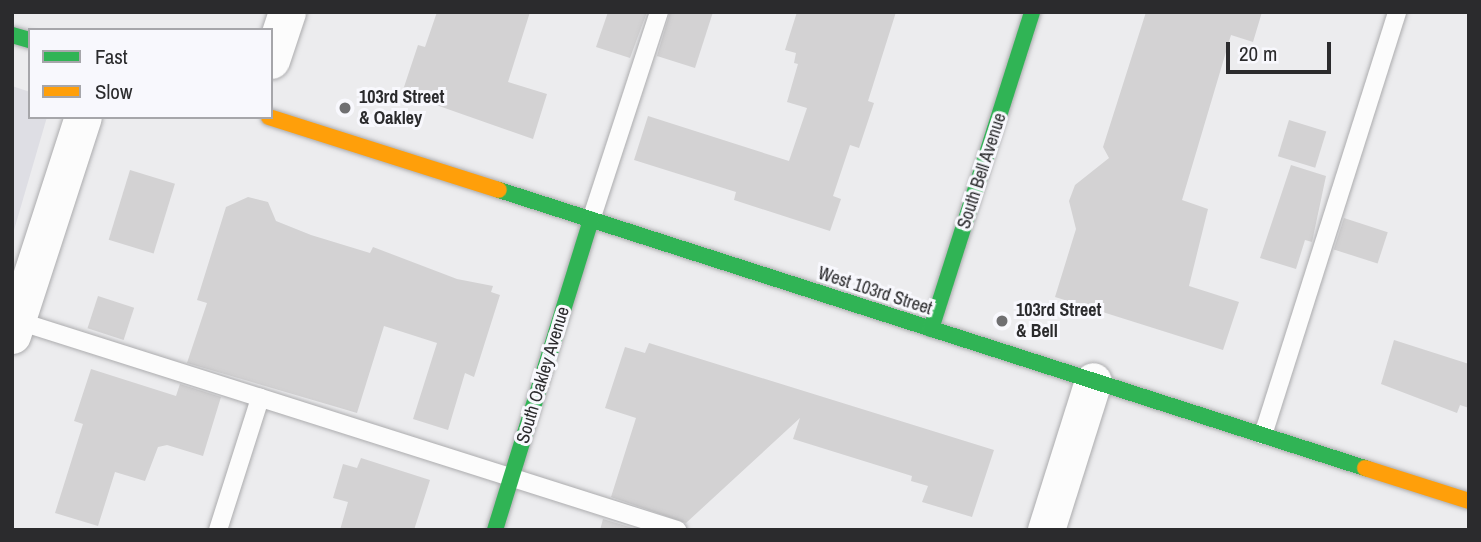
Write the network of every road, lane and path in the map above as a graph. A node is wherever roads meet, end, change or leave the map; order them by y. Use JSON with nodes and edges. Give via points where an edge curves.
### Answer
{"nodes":[{"id":1,"x":287,"y":12,"type":"edge"},
{"id":2,"x":659,"y":12,"type":"edge"},
{"id":3,"x":1032,"y":12,"type":"edge"},
{"id":4,"x":1397,"y":12,"type":"edge"},
{"id":5,"x":273,"y":54,"type":"edge"},
{"id":6,"x":273,"y":118,"type":"edge"},
{"id":7,"x":82,"y":119,"type":"edge"},
{"id":8,"x":591,"y":220,"type":"junction"},
{"id":9,"x":14,"y":325,"type":"edge"},
{"id":10,"x":931,"y":329,"type":"junction"},
{"id":11,"x":1093,"y":381,"type":"junction"},
{"id":12,"x":260,"y":398,"type":"junction"},
{"id":13,"x":1263,"y":435,"type":"junction"},
{"id":14,"x":511,"y":477,"type":"junction"},
{"id":15,"x":1469,"y":501,"type":"edge"},
{"id":16,"x":218,"y":530,"type":"edge"},
{"id":17,"x":495,"y":530,"type":"edge"},
{"id":18,"x":677,"y":530,"type":"edge"},
{"id":19,"x":1046,"y":530,"type":"edge"}],
"edges":[{"from":1,"to":5,"type":"street"},
{"from":2,"to":8,"type":"lane"},
{"from":3,"to":10,"type":"main road","name":"South Bell Avenue"},
{"from":4,"to":13,"type":"lane"},
{"from":6,"to":8,"type":"main road","name":"West 103rd Street"},
{"from":7,"to":9,"type":"street"},
{"from":8,"to":10,"type":"main road","name":"West 103rd Street"},
{"from":8,"to":14,"type":"main road","name":"South Oakley Avenue"},
{"from":9,"to":12,"type":"lane"},
{"from":10,"to":11,"type":"main road","name":"West 103rd Street"},
{"from":11,"to":13,"type":"main road","name":"West 103rd Street"},
{"from":11,"to":19,"type":"street"},
{"from":12,"to":14,"type":"lane"},
{"from":12,"to":16,"type":"lane"},
{"from":13,"to":15,"type":"main road","name":"West 103rd Street"},
{"from":14,"to":17,"type":"main road","name":"South Oakley Avenue"},
{"from":14,"to":18,"type":"lane"}]}
